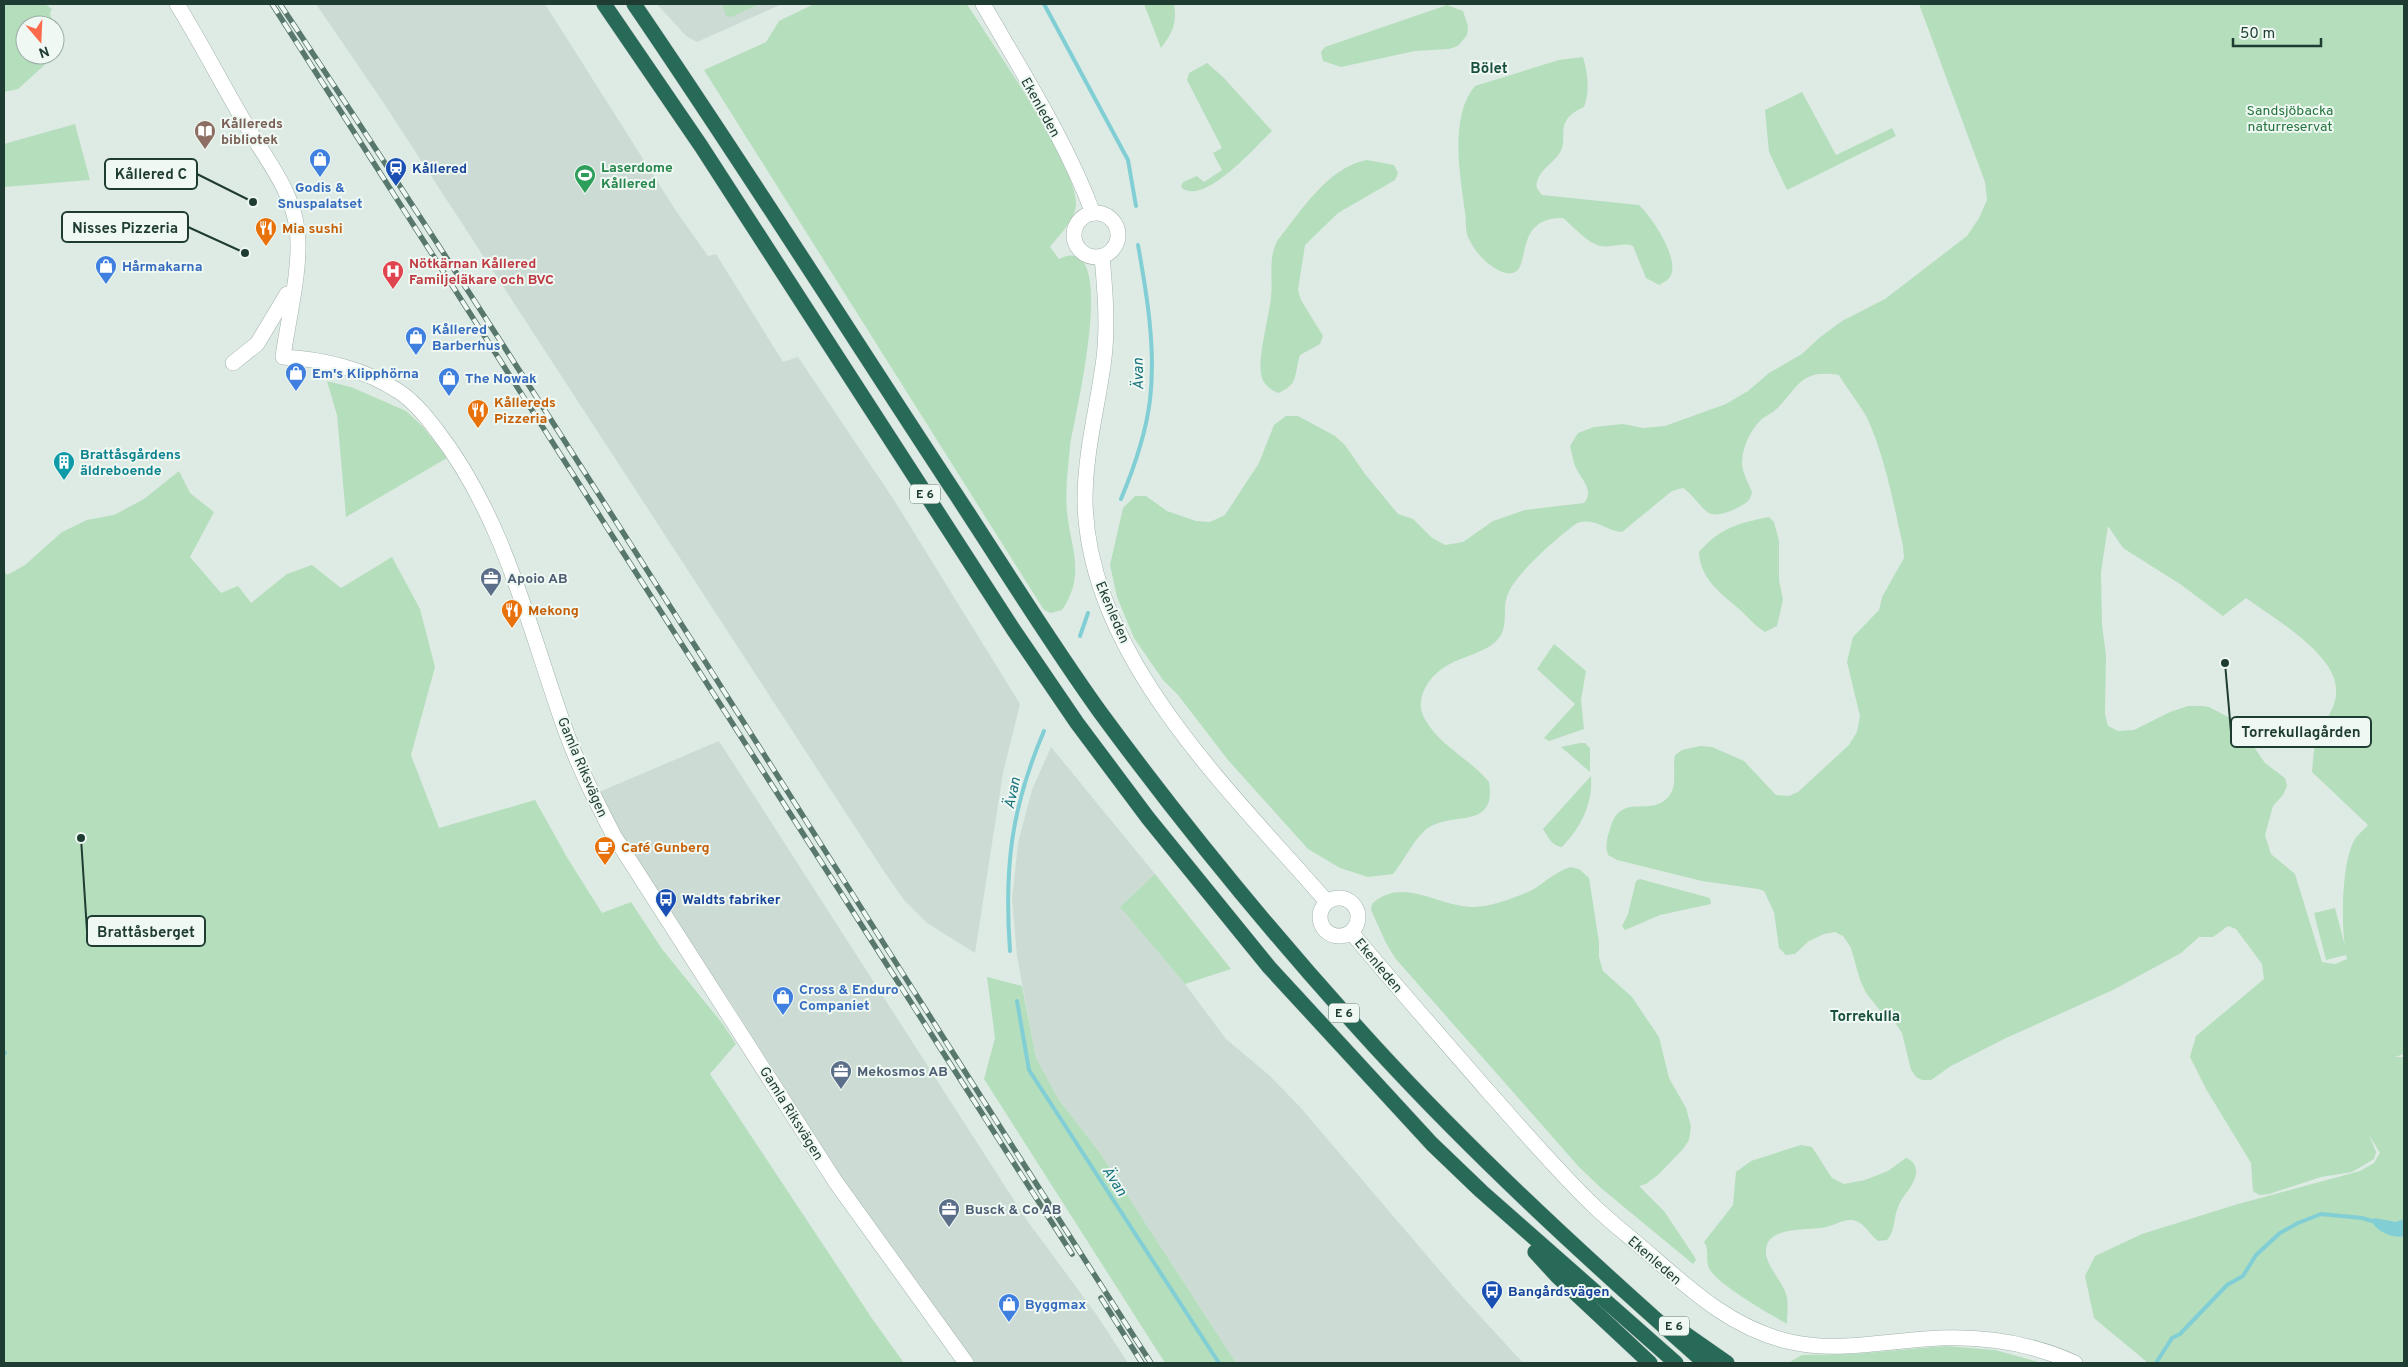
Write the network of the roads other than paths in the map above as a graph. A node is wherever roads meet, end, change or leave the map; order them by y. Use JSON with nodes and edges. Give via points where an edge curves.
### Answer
{"nodes":[{"id":1,"x":177,"y":4,"type":"edge"},
{"id":2,"x":604,"y":4,"type":"edge"},
{"id":3,"x":634,"y":4,"type":"edge"},
{"id":4,"x":983,"y":4,"type":"edge"},
{"id":5,"x":1093,"y":212,"type":"junction"},
{"id":6,"x":1102,"y":256,"type":"junction"},
{"id":7,"x":293,"y":285,"type":"junction"},
{"id":8,"x":234,"y":363,"type":"dead end"},
{"id":9,"x":1327,"y":902,"type":"junction"},
{"id":10,"x":1351,"y":932,"type":"junction"},
{"id":11,"x":1481,"y":1191,"type":"junction"},
{"id":12,"x":1622,"y":1289,"type":"junction"},
{"id":13,"x":966,"y":1363,"type":"edge"},
{"id":14,"x":1650,"y":1363,"type":"edge"},
{"id":15,"x":1676,"y":1363,"type":"edge"},
{"id":16,"x":1705,"y":1363,"type":"edge"},
{"id":17,"x":1726,"y":1363,"type":"edge"},
{"id":18,"x":2075,"y":1363,"type":"edge"}],
"edges":[{"from":1,"to":7,"type":"street","name":"Gamla Riksvägen","via":[[290,201],[298,239]]},
{"from":2,"to":11,"type":"highway","number":"E 6","via":[[696,137],[991,596],[1077,723],[1154,826],[1269,967],[1364,1072]]},
{"from":3,"to":12,"type":"highway","number":"E 6","via":[[1034,614],[1098,709],[1168,802],[1290,951],[1378,1050],[1508,1182]]},
{"from":4,"to":5,"type":"street","name":"Ekenleden","via":[[1079,176]]},
{"from":5,"to":6,"type":"street","via":[[1109,216],[1118,230],[1114,248]]},
{"from":5,"to":6,"type":"street","via":[[1077,223],[1075,241],[1082,252]]},
{"from":6,"to":9,"type":"street","name":"Ekenleden","via":[[1106,331],[1087,452],[1085,501],[1088,531],[1101,587],[1146,682],[1175,724]]},
{"from":7,"to":8,"type":"street","name":"Gamla Riksvägen","via":[[257,344]]},
{"from":7,"to":13,"type":"street","name":"Gamla Riksvägen","via":[[283,357],[330,363],[398,390],[416,405],[460,462],[485,508],[566,731],[614,836],[835,1181]]},
{"from":9,"to":10,"type":"street","name":"Ekenleden","via":[[1338,898],[1354,906],[1358,917]]},
{"from":9,"to":10,"type":"street","name":"Ekenleden","via":[[1320,918],[1324,929],[1340,936]]},
{"from":10,"to":18,"type":"street","name":"Ekenleden","via":[[1559,1171],[1597,1210],[1673,1277],[1723,1314],[1779,1339],[1811,1345],[1862,1346],[1973,1338],[2019,1344]]},
{"from":11,"to":14,"type":"highway","number":"E 6","via":[[1557,1276]]},
{"from":11,"to":15,"type":"highway","number":"E 6"},
{"from":12,"to":16,"type":"highway","number":"E 6"},
{"from":12,"to":17,"type":"highway","number":"E 6"}]}
